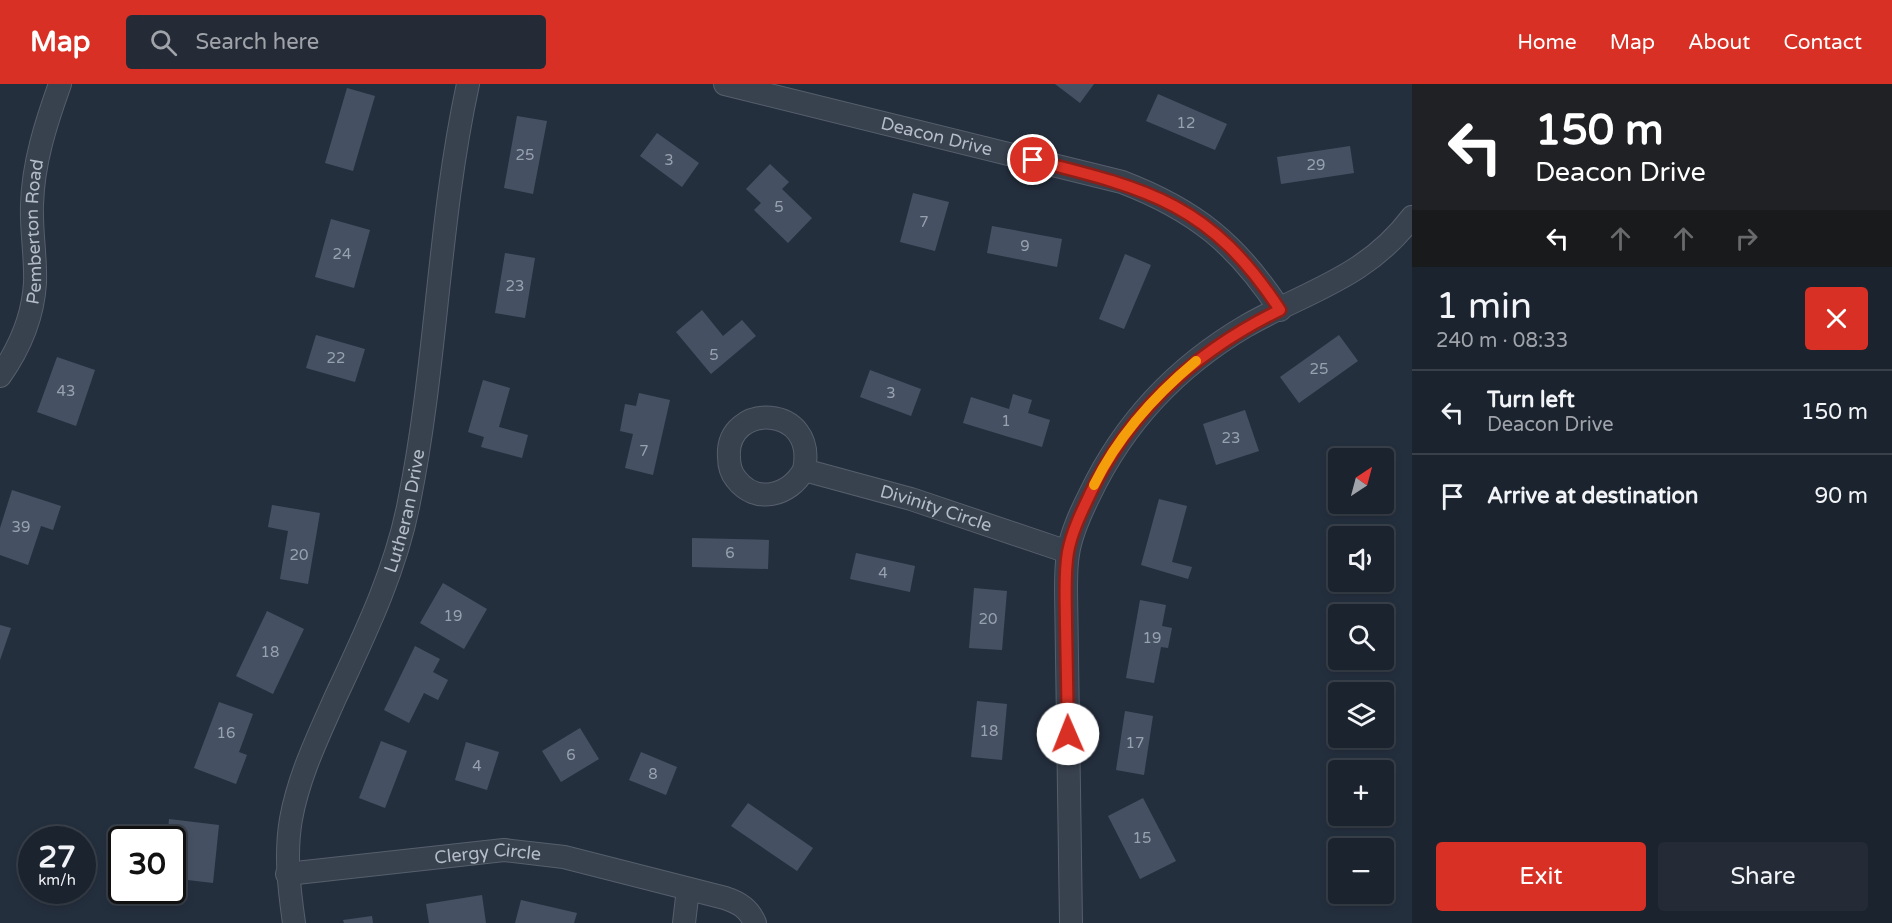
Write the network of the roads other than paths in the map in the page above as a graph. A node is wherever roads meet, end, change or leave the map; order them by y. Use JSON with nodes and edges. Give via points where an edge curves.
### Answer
{"nodes":[{"id":1,"x":60,"y":84,"type":"edge"},
{"id":2,"x":468,"y":84,"type":"edge"},
{"id":3,"x":724,"y":84,"type":"edge"},
{"id":4,"x":1412,"y":217,"type":"edge"},
{"id":5,"x":1280,"y":310,"type":"junction"},
{"id":6,"x":0,"y":376,"type":"edge"},
{"id":7,"x":804,"y":470,"type":"dead end"},
{"id":8,"x":1068,"y":552,"type":"junction"},
{"id":9,"x":286,"y":874,"type":"junction"},
{"id":10,"x":688,"y":889,"type":"junction"},
{"id":11,"x":294,"y":923,"type":"edge"},
{"id":12,"x":684,"y":923,"type":"edge"},
{"id":13,"x":755,"y":923,"type":"edge"},
{"id":14,"x":1071,"y":923,"type":"edge"}],
"edges":[{"from":1,"to":6,"type":"street","name":"Pemberton Road","via":[[39,149],[34,185],[35,284],[30,309],[25,333]]},
{"from":2,"to":9,"type":"street","name":"Lutheran Drive","via":[[453,160],[409,502],[381,594],[311,747],[291,821]]},
{"from":3,"to":5,"type":"street","name":"Deacon Drive","via":[[1122,182],[1160,197],[1217,234],[1242,257]]},
{"from":4,"to":5,"type":"street","via":[[1361,266],[1336,283]]},
{"from":5,"to":8,"type":"street","via":[[1247,325],[1212,348],[1172,382],[1130,427],[1097,480]]},
{"from":7,"to":8,"type":"street","name":"Divinity Circle","via":[[911,499]]},
{"from":8,"to":14,"type":"street"},
{"from":9,"to":10,"type":"street","name":"Clergy Circle","via":[[504,850],[564,857]]},
{"from":9,"to":11,"type":"street","name":"Lutheran Drive"},
{"from":10,"to":12,"type":"street"},
{"from":10,"to":13,"type":"street","name":"Clergy Circle","via":[[738,902]]}]}
